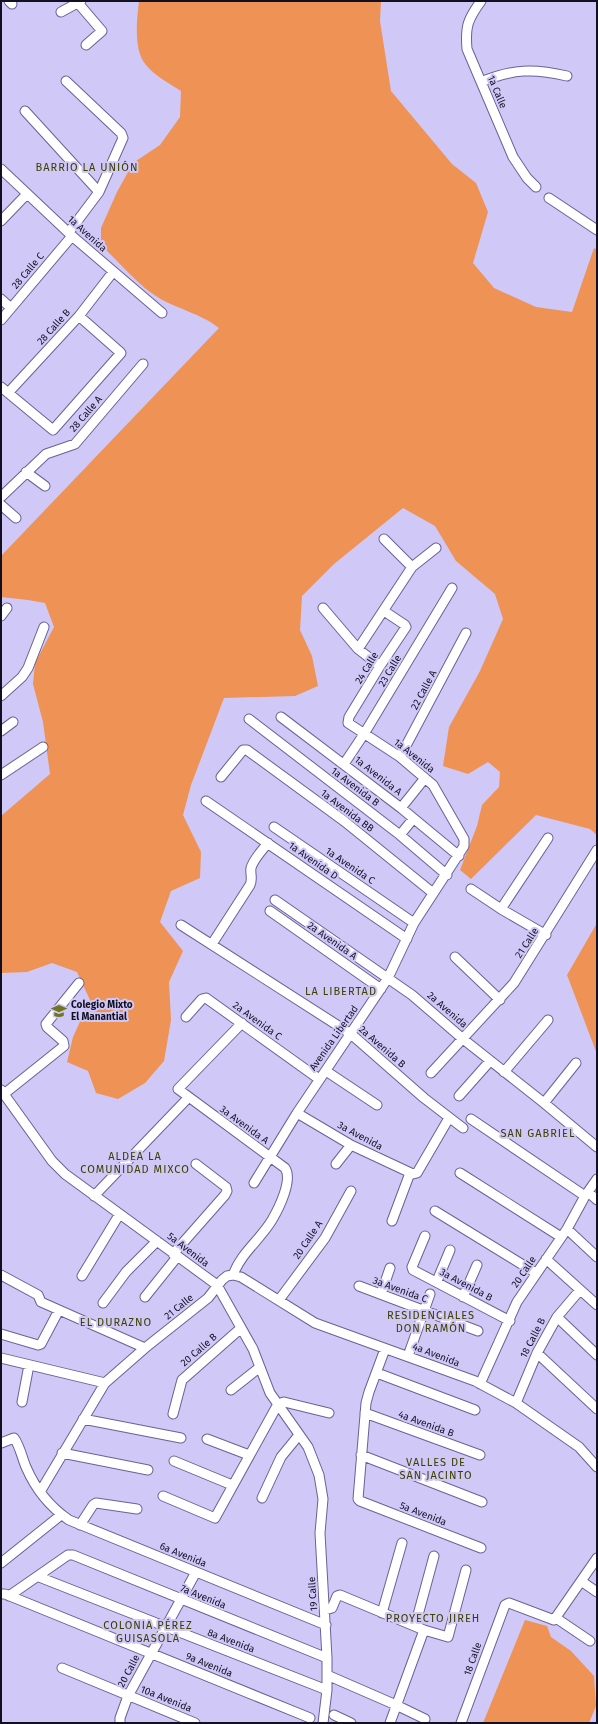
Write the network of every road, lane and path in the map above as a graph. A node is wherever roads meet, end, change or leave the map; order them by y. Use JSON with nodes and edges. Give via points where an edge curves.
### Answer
{"nodes":[{"id":1,"x":481,"y":1,"type":"edge"},
{"id":2,"x":79,"y":2,"type":"edge"},
{"id":3,"x":61,"y":12,"type":"dead end"},
{"id":4,"x":86,"y":45,"type":"dead end"},
{"id":5,"x":567,"y":76,"type":"dead end"},
{"id":6,"x":66,"y":81,"type":"dead end"},
{"id":7,"x":481,"y":82,"type":"junction"},
{"id":8,"x":25,"y":112,"type":"dead end"},
{"id":9,"x":3,"y":175,"type":"edge"},
{"id":10,"x":536,"y":187,"type":"dead end"},
{"id":11,"x":98,"y":192,"type":"junction"},
{"id":12,"x":26,"y":195,"type":"junction"},
{"id":13,"x":549,"y":198,"type":"dead end"},
{"id":14,"x":1,"y":221,"type":"edge"},
{"id":15,"x":597,"y":230,"type":"edge"},
{"id":16,"x":71,"y":234,"type":"junction"},
{"id":17,"x":113,"y":272,"type":"junction"},
{"id":18,"x":1,"y":299,"type":"edge"},
{"id":19,"x":11,"y":308,"type":"junction"},
{"id":20,"x":162,"y":313,"type":"dead end"},
{"id":21,"x":78,"y":316,"type":"junction"},
{"id":22,"x":1,"y":320,"type":"edge"},
{"id":23,"x":143,"y":364,"type":"dead end"},
{"id":24,"x":4,"y":390,"type":"edge"},
{"id":25,"x":26,"y":472,"type":"junction"},
{"id":26,"x":45,"y":486,"type":"dead end"},
{"id":27,"x":1,"y":497,"type":"edge"},
{"id":28,"x":1,"y":505,"type":"edge"},
{"id":29,"x":16,"y":518,"type":"dead end"},
{"id":30,"x":384,"y":540,"type":"dead end"},
{"id":31,"x":436,"y":548,"type":"dead end"},
{"id":32,"x":415,"y":564,"type":"junction"},
{"id":33,"x":452,"y":588,"type":"dead end"},
{"id":34,"x":7,"y":608,"type":"dead end"},
{"id":35,"x":323,"y":608,"type":"dead end"},
{"id":36,"x":384,"y":611,"type":"junction"},
{"id":37,"x":1,"y":616,"type":"edge"},
{"id":38,"x":44,"y":627,"type":"dead end"},
{"id":39,"x":466,"y":633,"type":"dead end"},
{"id":40,"x":358,"y":649,"type":"junction"},
{"id":41,"x":380,"y":666,"type":"junction"},
{"id":42,"x":1,"y":696,"type":"edge"},
{"id":43,"x":281,"y":718,"type":"dead end"},
{"id":44,"x":249,"y":719,"type":"dead end"},
{"id":45,"x":348,"y":720,"type":"joint"},
{"id":46,"x":13,"y":722,"type":"dead end"},
{"id":47,"x":1,"y":731,"type":"edge"},
{"id":48,"x":364,"y":734,"type":"junction"},
{"id":49,"x":43,"y":747,"type":"dead end"},
{"id":50,"x":400,"y":757,"type":"junction"},
{"id":51,"x":344,"y":764,"type":"junction"},
{"id":52,"x":1,"y":776,"type":"edge"},
{"id":53,"x":221,"y":777,"type":"dead end"},
{"id":54,"x":425,"y":778,"type":"junction"},
{"id":55,"x":206,"y":801,"type":"dead end"},
{"id":56,"x":401,"y":808,"type":"junction"},
{"id":57,"x":413,"y":819,"type":"junction"},
{"id":58,"x":274,"y":827,"type":"dead end"},
{"id":59,"x":400,"y":835,"type":"junction"},
{"id":60,"x":548,"y":838,"type":"dead end"},
{"id":61,"x":465,"y":842,"type":"joint"},
{"id":62,"x":268,"y":843,"type":"junction"},
{"id":63,"x":597,"y":850,"type":"edge"},
{"id":64,"x":459,"y":856,"type":"junction"},
{"id":65,"x":446,"y":875,"type":"junction"},
{"id":66,"x":471,"y":889,"type":"dead end"},
{"id":67,"x":433,"y":893,"type":"junction"},
{"id":68,"x":275,"y":900,"type":"dead end"},
{"id":69,"x":502,"y":909,"type":"junction"},
{"id":70,"x":270,"y":911,"type":"dead end"},
{"id":71,"x":414,"y":923,"type":"junction"},
{"id":72,"x":181,"y":924,"type":"dead end"},
{"id":73,"x":546,"y":935,"type":"junction"},
{"id":74,"x":407,"y":939,"type":"junction"},
{"id":75,"x":212,"y":944,"type":"junction"},
{"id":76,"x":455,"y":957,"type":"dead end"},
{"id":77,"x":388,"y":978,"type":"junction"},
{"id":78,"x":79,"y":983,"type":"dead end"},
{"id":79,"x":381,"y":989,"type":"junction"},
{"id":80,"x":500,"y":1000,"type":"junction"},
{"id":81,"x":186,"y":1017,"type":"dead end"},
{"id":82,"x":548,"y":1020,"type":"dead end"},
{"id":83,"x":242,"y":1023,"type":"junction"},
{"id":84,"x":351,"y":1034,"type":"junction"},
{"id":85,"x":463,"y":1039,"type":"junction"},
{"id":86,"x":490,"y":1061,"type":"junction"},
{"id":87,"x":576,"y":1063,"type":"dead end"},
{"id":88,"x":326,"y":1071,"type":"junction"},
{"id":89,"x":504,"y":1072,"type":"junction"},
{"id":90,"x":431,"y":1073,"type":"dead end"},
{"id":91,"x":319,"y":1079,"type":"junction"},
{"id":92,"x":459,"y":1096,"type":"dead end"},
{"id":93,"x":3,"y":1097,"type":"edge"},
{"id":94,"x":188,"y":1098,"type":"junction"},
{"id":95,"x":544,"y":1103,"type":"junction"},
{"id":96,"x":377,"y":1106,"type":"dead end"},
{"id":97,"x":297,"y":1113,"type":"junction"},
{"id":98,"x":449,"y":1118,"type":"junction"},
{"id":99,"x":471,"y":1119,"type":"dead end"},
{"id":100,"x":463,"y":1128,"type":"dead end"},
{"id":101,"x":351,"y":1145,"type":"junction"},
{"id":102,"x":597,"y":1147,"type":"edge"},
{"id":103,"x":270,"y":1158,"type":"junction"},
{"id":104,"x":196,"y":1164,"type":"dead end"},
{"id":105,"x":336,"y":1164,"type":"dead end"},
{"id":106,"x":413,"y":1173,"type":"junction"},
{"id":107,"x":460,"y":1173,"type":"dead end"},
{"id":108,"x":597,"y":1179,"type":"edge"},
{"id":109,"x":254,"y":1183,"type":"dead end"},
{"id":110,"x":351,"y":1191,"type":"dead end"},
{"id":111,"x":587,"y":1194,"type":"junction"},
{"id":112,"x":94,"y":1196,"type":"junction"},
{"id":113,"x":597,"y":1200,"type":"edge"},
{"id":114,"x":435,"y":1211,"type":"dead end"},
{"id":115,"x":119,"y":1215,"type":"junction"},
{"id":116,"x":392,"y":1221,"type":"dead end"},
{"id":117,"x":567,"y":1228,"type":"junction"},
{"id":118,"x":425,"y":1236,"type":"dead end"},
{"id":119,"x":561,"y":1237,"type":"junction"},
{"id":120,"x":157,"y":1241,"type":"junction"},
{"id":121,"x":450,"y":1250,"type":"dead end"},
{"id":122,"x":175,"y":1255,"type":"junction"},
{"id":123,"x":597,"y":1257,"type":"edge"},
{"id":124,"x":546,"y":1259,"type":"junction"},
{"id":125,"x":477,"y":1265,"type":"dead end"},
{"id":126,"x":390,"y":1268,"type":"dead end"},
{"id":127,"x":536,"y":1273,"type":"junction"},
{"id":128,"x":1,"y":1275,"type":"edge"},
{"id":129,"x":233,"y":1275,"type":"junction"},
{"id":130,"x":82,"y":1276,"type":"dead end"},
{"id":131,"x":437,"y":1281,"type":"junction"},
{"id":132,"x":217,"y":1285,"type":"junction"},
{"id":133,"x":359,"y":1286,"type":"dead end"},
{"id":134,"x":580,"y":1290,"type":"junction"},
{"id":135,"x":380,"y":1294,"type":"junction"},
{"id":136,"x":430,"y":1294,"type":"dead end"},
{"id":137,"x":146,"y":1297,"type":"dead end"},
{"id":138,"x":463,"y":1297,"type":"junction"},
{"id":139,"x":279,"y":1300,"type":"junction"},
{"id":140,"x":103,"y":1303,"type":"dead end"},
{"id":141,"x":597,"y":1305,"type":"edge"},
{"id":142,"x":59,"y":1310,"type":"junction"},
{"id":143,"x":424,"y":1310,"type":"junction"},
{"id":144,"x":557,"y":1318,"type":"junction"},
{"id":145,"x":510,"y":1321,"type":"junction"},
{"id":146,"x":240,"y":1329,"type":"junction"},
{"id":147,"x":478,"y":1331,"type":"dead end"},
{"id":148,"x":1,"y":1334,"type":"edge"},
{"id":149,"x":146,"y":1348,"type":"junction"},
{"id":150,"x":385,"y":1348,"type":"junction"},
{"id":151,"x":537,"y":1353,"type":"junction"},
{"id":152,"x":597,"y":1355,"type":"edge"},
{"id":153,"x":408,"y":1356,"type":"junction"},
{"id":154,"x":1,"y":1358,"type":"edge"},
{"id":155,"x":29,"y":1365,"type":"junction"},
{"id":156,"x":260,"y":1368,"type":"junction"},
{"id":157,"x":377,"y":1373,"type":"junction"},
{"id":158,"x":105,"y":1383,"type":"junction"},
{"id":159,"x":480,"y":1384,"type":"junction"},
{"id":160,"x":231,"y":1390,"type":"dead end"},
{"id":161,"x":22,"y":1402,"type":"dead end"},
{"id":162,"x":516,"y":1403,"type":"junction"},
{"id":163,"x":278,"y":1404,"type":"junction"},
{"id":164,"x":597,"y":1409,"type":"edge"},
{"id":165,"x":475,"y":1410,"type":"dead end"},
{"id":166,"x":329,"y":1413,"type":"dead end"},
{"id":167,"x":365,"y":1413,"type":"junction"},
{"id":168,"x":173,"y":1414,"type":"dead end"},
{"id":169,"x":83,"y":1419,"type":"junction"},
{"id":170,"x":299,"y":1435,"type":"junction"},
{"id":171,"x":181,"y":1438,"type":"dead end"},
{"id":172,"x":207,"y":1439,"type":"dead end"},
{"id":173,"x":1,"y":1444,"type":"edge"},
{"id":174,"x":62,"y":1453,"type":"junction"},
{"id":175,"x":249,"y":1455,"type":"junction"},
{"id":176,"x":480,"y":1455,"type":"dead end"},
{"id":177,"x":361,"y":1456,"type":"junction"},
{"id":178,"x":174,"y":1461,"type":"dead end"},
{"id":179,"x":315,"y":1465,"type":"joint"},
{"id":180,"x":597,"y":1467,"type":"edge"},
{"id":181,"x":148,"y":1470,"type":"dead end"},
{"id":182,"x":232,"y":1485,"type":"junction"},
{"id":183,"x":40,"y":1492,"type":"junction"},
{"id":184,"x":163,"y":1496,"type":"dead end"},
{"id":185,"x":262,"y":1498,"type":"dead end"},
{"id":186,"x":482,"y":1502,"type":"dead end"},
{"id":187,"x":137,"y":1509,"type":"dead end"},
{"id":188,"x":61,"y":1515,"type":"junction"},
{"id":189,"x":80,"y":1525,"type":"junction"},
{"id":190,"x":402,"y":1543,"type":"dead end"},
{"id":191,"x":481,"y":1548,"type":"dead end"},
{"id":192,"x":434,"y":1556,"type":"dead end"},
{"id":193,"x":597,"y":1558,"type":"edge"},
{"id":194,"x":1,"y":1563,"type":"edge"},
{"id":195,"x":466,"y":1570,"type":"dead end"},
{"id":196,"x":196,"y":1572,"type":"junction"},
{"id":197,"x":39,"y":1577,"type":"junction"},
{"id":198,"x":581,"y":1581,"type":"junction"},
{"id":199,"x":597,"y":1592,"type":"edge"},
{"id":200,"x":4,"y":1593,"type":"edge"},
{"id":201,"x":181,"y":1600,"type":"junction"},
{"id":202,"x":325,"y":1610,"type":"junction"},
{"id":203,"x":382,"y":1613,"type":"junction"},
{"id":204,"x":555,"y":1619,"type":"junction"},
{"id":205,"x":326,"y":1625,"type":"junction"},
{"id":206,"x":415,"y":1626,"type":"junction"},
{"id":207,"x":165,"y":1627,"type":"junction"},
{"id":208,"x":424,"y":1630,"type":"junction"},
{"id":209,"x":590,"y":1641,"type":"dead end"},
{"id":210,"x":151,"y":1654,"type":"junction"},
{"id":211,"x":327,"y":1658,"type":"junction"},
{"id":212,"x":62,"y":1668,"type":"dead end"},
{"id":213,"x":327,"y":1675,"type":"junction"},
{"id":214,"x":327,"y":1690,"type":"junction"},
{"id":215,"x":128,"y":1696,"type":"junction"},
{"id":216,"x":396,"y":1705,"type":"junction"},
{"id":217,"x":334,"y":1715,"type":"dead end"},
{"id":218,"x":310,"y":1718,"type":"dead end"},
{"id":219,"x":425,"y":1719,"type":"dead end"},
{"id":220,"x":120,"y":1721,"type":"edge"},
{"id":221,"x":195,"y":1723,"type":"edge"},
{"id":222,"x":323,"y":1723,"type":"edge"},
{"id":223,"x":351,"y":1723,"type":"edge"},
{"id":224,"x":390,"y":1723,"type":"edge"},
{"id":225,"x":461,"y":1723,"type":"edge"}],
"edges":[{"from":1,"to":7,"type":"street","name":"1a Calle","via":[[472,14],[466,30],[467,49]]},
{"from":2,"to":3,"type":"street"},
{"from":2,"to":4,"type":"street","via":[[102,31]]},
{"from":5,"to":7,"type":"street","via":[[544,71],[520,70],[500,74]]},
{"from":6,"to":11,"type":"street","name":"28 Calle C","via":[[123,138]]},
{"from":7,"to":10,"type":"street","name":"1a Calle","via":[[513,158]]},
{"from":8,"to":11,"type":"street"},
{"from":9,"to":12,"type":"street","name":"1a Avenida"},
{"from":11,"to":16,"type":"street","name":"28 Calle C"},
{"from":12,"to":14,"type":"street"},
{"from":12,"to":16,"type":"street","name":"1a Avenida"},
{"from":13,"to":15,"type":"street"},
{"from":16,"to":17,"type":"street","name":"1a Avenida"},
{"from":16,"to":19,"type":"street","name":"28 Calle C"},
{"from":17,"to":20,"type":"street","name":"1a Avenida"},
{"from":17,"to":21,"type":"street","name":"28 Calle B"},
{"from":18,"to":19,"type":"street"},
{"from":19,"to":22,"type":"street","name":"28 Calle C"},
{"from":21,"to":24,"type":"street","name":"28 Calle B"},
{"from":21,"to":24,"type":"street","via":[[121,353],[53,430]]},
{"from":23,"to":25,"type":"street","name":"28 Calle A","via":[[75,444],[46,454]]},
{"from":25,"to":26,"type":"street"},
{"from":25,"to":27,"type":"street","name":"28 Calle A"},
{"from":28,"to":29,"type":"street"},
{"from":30,"to":32,"type":"street"},
{"from":31,"to":32,"type":"street"},
{"from":32,"to":36,"type":"street"},
{"from":33,"to":48,"type":"street","name":"23 Calle"},
{"from":34,"to":37,"type":"street"},
{"from":35,"to":40,"type":"street"},
{"from":36,"to":40,"type":"street"},
{"from":36,"to":41,"type":"street","name":"24 Calle","via":[[406,627]]},
{"from":38,"to":42,"type":"street","via":[[28,668]]},
{"from":39,"to":50,"type":"street","name":"22 Calle A"},
{"from":40,"to":41,"type":"street"},
{"from":41,"to":45,"type":"street","name":"24 Calle"},
{"from":43,"to":51,"type":"street","name":"1a Avenida A"},
{"from":44,"to":59,"type":"street","name":"1a Avenida B"},
{"from":45,"to":48,"type":"street","name":"1a Avenida","via":[[348,723]]},
{"from":46,"to":47,"type":"street"},
{"from":48,"to":50,"type":"street","name":"1a Avenida"},
{"from":48,"to":51,"type":"street","name":"23 Calle"},
{"from":49,"to":52,"type":"street"},
{"from":50,"to":54,"type":"street","name":"1a Avenida"},
{"from":51,"to":56,"type":"street","name":"1a Avenida A"},
{"from":53,"to":67,"type":"street","name":"1a Avenida BB","via":[[245,749],[344,821]]},
{"from":54,"to":56,"type":"street"},
{"from":54,"to":61,"type":"street","name":"1a Avenida","via":[[436,788]]},
{"from":55,"to":62,"type":"street","name":"1a Avenida D"},
{"from":56,"to":57,"type":"street","name":"1a Avenida A"},
{"from":57,"to":59,"type":"street"},
{"from":57,"to":64,"type":"street","name":"1a Avenida A"},
{"from":58,"to":71,"type":"street","name":"1a Avenida C"},
{"from":59,"to":65,"type":"street","name":"1a Avenida B"},
{"from":60,"to":69,"type":"street"},
{"from":61,"to":64,"type":"street","name":"Avenida Libertad"},
{"from":62,"to":74,"type":"street","name":"1a Avenida D"},
{"from":62,"to":75,"type":"street","via":[[253,864],[250,885]]},
{"from":63,"to":73,"type":"street","name":"21 Calle"},
{"from":64,"to":65,"type":"street","name":"Avenida Libertad"},
{"from":65,"to":67,"type":"street","name":"Avenida Libertad"},
{"from":66,"to":69,"type":"street"},
{"from":67,"to":71,"type":"street","name":"Avenida Libertad"},
{"from":68,"to":77,"type":"street","name":"2a Avenida"},
{"from":69,"to":73,"type":"street"},
{"from":70,"to":79,"type":"street","name":"2a Avenida A"},
{"from":71,"to":74,"type":"street","name":"Avenida Libertad"},
{"from":72,"to":75,"type":"street","name":"2a Avenida B"},
{"from":73,"to":80,"type":"street","name":"21 Calle","via":[[514,984]]},
{"from":74,"to":77,"type":"street","name":"Avenida Libertad"},
{"from":75,"to":84,"type":"street","name":"2a Avenida B"},
{"from":76,"to":80,"type":"street"},
{"from":77,"to":79,"type":"street","name":"Avenida Libertad"},
{"from":77,"to":85,"type":"street","name":"2a Avenida"},
{"from":78,"to":93,"type":"street","via":[[46,1026],[65,1044]]},
{"from":79,"to":84,"type":"street","name":"Avenida Libertad"},
{"from":80,"to":85,"type":"street","name":"21 Calle"},
{"from":81,"to":83,"type":"street","name":"2a Avenida C","via":[[204,998]]},
{"from":82,"to":89,"type":"street"},
{"from":83,"to":91,"type":"street","name":"2a Avenida C"},
{"from":83,"to":94,"type":"street","via":[[178,1088]]},
{"from":84,"to":88,"type":"street","name":"Avenida Libertad"},
{"from":84,"to":98,"type":"street","name":"2a Avenida B"},
{"from":85,"to":86,"type":"street","name":"2a Avenida"},
{"from":85,"to":90,"type":"street","name":"21 Calle"},
{"from":86,"to":89,"type":"street","name":"2a Avenida"},
{"from":86,"to":92,"type":"street"},
{"from":87,"to":95,"type":"street"},
{"from":88,"to":91,"type":"street","name":"Avenida Libertad"},
{"from":88,"to":96,"type":"street"},
{"from":89,"to":95,"type":"street","name":"2a Avenida"},
{"from":91,"to":97,"type":"street","name":"Avenida Libertad"},
{"from":93,"to":112,"type":"street","name":"5a Avenida","via":[[58,1168]]},
{"from":94,"to":103,"type":"street","name":"3a Avenida A"},
{"from":94,"to":112,"type":"street"},
{"from":95,"to":102,"type":"street","name":"2a Avenida"},
{"from":97,"to":101,"type":"street","name":"3a Avenida"},
{"from":97,"to":103,"type":"street","name":"Avenida Libertad"},
{"from":98,"to":100,"type":"street","name":"2a Avenida B"},
{"from":98,"to":106,"type":"street","via":[[417,1172]]},
{"from":99,"to":111,"type":"street"},
{"from":101,"to":105,"type":"street"},
{"from":101,"to":106,"type":"street","name":"3a Avenida"},
{"from":103,"to":109,"type":"street","name":"Avenida Libertad"},
{"from":103,"to":129,"type":"street","name":"3a Avenida A","via":[[287,1171],[285,1191],[272,1220],[237,1264]]},
{"from":104,"to":122,"type":"street","via":[[226,1187],[227,1191]]},
{"from":106,"to":116,"type":"street"},
{"from":107,"to":119,"type":"street"},
{"from":108,"to":111,"type":"street","name":"20 Calle"},
{"from":110,"to":139,"type":"street","name":"20 Calle A","via":[[325,1238]]},
{"from":111,"to":113,"type":"street"},
{"from":111,"to":117,"type":"street","name":"20 Calle"},
{"from":112,"to":115,"type":"street","name":"5a Avenida"},
{"from":114,"to":127,"type":"street"},
{"from":115,"to":120,"type":"street","name":"5a Avenida"},
{"from":115,"to":130,"type":"street"},
{"from":117,"to":119,"type":"street","name":"20 Calle"},
{"from":117,"to":123,"type":"street"},
{"from":118,"to":131,"type":"street","name":"3a Avenida B","via":[[412,1268]]},
{"from":119,"to":124,"type":"street","name":"20 Calle"},
{"from":120,"to":122,"type":"street","name":"5a Avenida"},
{"from":120,"to":140,"type":"street","via":[[126,1272]]},
{"from":121,"to":131,"type":"street"},
{"from":122,"to":132,"type":"street","name":"5a Avenida"},
{"from":122,"to":137,"type":"street"},
{"from":124,"to":127,"type":"street","name":"20 Calle"},
{"from":124,"to":134,"type":"street"},
{"from":125,"to":138,"type":"street"},
{"from":126,"to":135,"type":"street"},
{"from":127,"to":145,"type":"street","name":"20 Calle","via":[[517,1302]]},
{"from":128,"to":142,"type":"street","via":[[38,1295],[41,1302]]},
{"from":129,"to":132,"type":"street","name":"21 Calle","via":[[227,1276]]},
{"from":129,"to":139,"type":"street","name":"4a Avenida","via":[[241,1277]]},
{"from":131,"to":138,"type":"street","name":"3a Avenida B"},
{"from":132,"to":146,"type":"street","name":"5a Avenida"},
{"from":132,"to":149,"type":"street","name":"21 Calle","via":[[208,1298]]},
{"from":133,"to":135,"type":"street","name":"3a Avenida C"},
{"from":134,"to":141,"type":"street"},
{"from":134,"to":144,"type":"street","name":"18 Calle B"},
{"from":135,"to":143,"type":"street","name":"3a Avenida C"},
{"from":136,"to":143,"type":"street"},
{"from":138,"to":145,"type":"street","name":"3a Avenida B"},
{"from":139,"to":150,"type":"street","name":"4a Avenida","via":[[315,1323]]},
{"from":142,"to":148,"type":"street","via":[[41,1344]]},
{"from":142,"to":149,"type":"street"},
{"from":143,"to":147,"type":"street","name":"3a Avenida C"},
{"from":143,"to":153,"type":"street"},
{"from":144,"to":151,"type":"street","name":"18 Calle B"},
{"from":144,"to":152,"type":"street"},
{"from":145,"to":159,"type":"street","name":"20 Calle"},
{"from":146,"to":156,"type":"street","name":"5a Avenida","via":[[253,1349]]},
{"from":146,"to":168,"type":"street","name":"20 Calle B","via":[[182,1380]]},
{"from":149,"to":158,"type":"street","name":"21 Calle"},
{"from":150,"to":153,"type":"street","name":"4a Avenida"},
{"from":150,"to":157,"type":"street"},
{"from":151,"to":162,"type":"street","name":"18 Calle B"},
{"from":151,"to":164,"type":"street"},
{"from":153,"to":159,"type":"street","name":"4a Avenida"},
{"from":154,"to":155,"type":"street"},
{"from":155,"to":158,"type":"street"},
{"from":155,"to":161,"type":"street"},
{"from":156,"to":160,"type":"street"},
{"from":156,"to":163,"type":"street","name":"5a Avenida","via":[[270,1393]]},
{"from":157,"to":165,"type":"street"},
{"from":157,"to":167,"type":"street","via":[[369,1392]]},
{"from":158,"to":169,"type":"street","name":"21 Calle"},
{"from":159,"to":162,"type":"street","name":"4a Avenida"},
{"from":162,"to":180,"type":"street","name":"4a Avenida","via":[[579,1447]]},
{"from":163,"to":166,"type":"street","via":[[284,1402]]},
{"from":163,"to":170,"type":"street","name":"5a Avenida"},
{"from":163,"to":175,"type":"street"},
{"from":167,"to":176,"type":"street","name":"4a Avenida B"},
{"from":167,"to":177,"type":"street"},
{"from":169,"to":171,"type":"street"},
{"from":169,"to":174,"type":"street","name":"21 Calle"},
{"from":170,"to":179,"type":"street","name":"5a Avenida","via":[[308,1447]]},
{"from":170,"to":185,"type":"street","via":[[281,1457]]},
{"from":172,"to":175,"type":"street"},
{"from":173,"to":183,"type":"street","name":"6a Avenida","via":[[14,1438]]},
{"from":174,"to":181,"type":"street"},
{"from":174,"to":183,"type":"street","name":"21 Calle"},
{"from":175,"to":182,"type":"street"},
{"from":177,"to":186,"type":"street"},
{"from":177,"to":191,"type":"street","name":"5a Avenida","via":[[358,1499],[360,1501]]},
{"from":178,"to":182,"type":"street"},
{"from":179,"to":202,"type":"street","name":"19 Calle","via":[[323,1499],[320,1533]]},
{"from":182,"to":184,"type":"street","via":[[215,1518]]},
{"from":183,"to":188,"type":"street","name":"6a Avenida"},
{"from":187,"to":189,"type":"street","via":[[96,1502]]},
{"from":188,"to":189,"type":"street","name":"6a Avenida"},
{"from":188,"to":194,"type":"street"},
{"from":189,"to":196,"type":"street","name":"6a Avenida"},
{"from":190,"to":203,"type":"street"},
{"from":192,"to":206,"type":"street"},
{"from":193,"to":198,"type":"street"},
{"from":195,"to":208,"type":"street","via":[[448,1637]]},
{"from":196,"to":201,"type":"street","name":"20 Calle"},
{"from":196,"to":205,"type":"street","name":"6a Avenida"},
{"from":197,"to":200,"type":"street"},
{"from":197,"to":201,"type":"street","name":"7a Avenida","via":[[70,1554]]},
{"from":197,"to":207,"type":"street","name":"8a Avenida"},
{"from":198,"to":199,"type":"street"},
{"from":198,"to":204,"type":"street"},
{"from":200,"to":210,"type":"street","name":"9a Avenida"},
{"from":201,"to":207,"type":"street","name":"20 Calle"},
{"from":201,"to":211,"type":"street","name":"7a Avenida"},
{"from":202,"to":203,"type":"street","via":[[332,1608],[337,1596],[340,1595]]},
{"from":202,"to":205,"type":"street","name":"19 Calle"},
{"from":203,"to":206,"type":"street"},
{"from":204,"to":209,"type":"street"},
{"from":204,"to":225,"type":"street","name":"18 Calle","via":[[507,1603],[505,1605]]},
{"from":205,"to":211,"type":"street","name":"19 Calle"},
{"from":206,"to":208,"type":"street"},
{"from":207,"to":210,"type":"street","name":"20 Calle"},
{"from":207,"to":214,"type":"street","name":"8a Avenida"},
{"from":208,"to":216,"type":"street"},
{"from":210,"to":215,"type":"street","name":"20 Calle"},
{"from":210,"to":218,"type":"street","name":"9a Avenida"},
{"from":211,"to":213,"type":"street","name":"19 Calle"},
{"from":212,"to":215,"type":"street","name":"10a Avenida"},
{"from":213,"to":214,"type":"street","name":"19 Calle"},
{"from":213,"to":216,"type":"street"},
{"from":214,"to":222,"type":"street","name":"19 Calle"},
{"from":215,"to":220,"type":"street","name":"20 Calle"},
{"from":215,"to":221,"type":"street","name":"10a Avenida"},
{"from":216,"to":219,"type":"street"},
{"from":216,"to":224,"type":"street"},
{"from":217,"to":223,"type":"street"}]}
